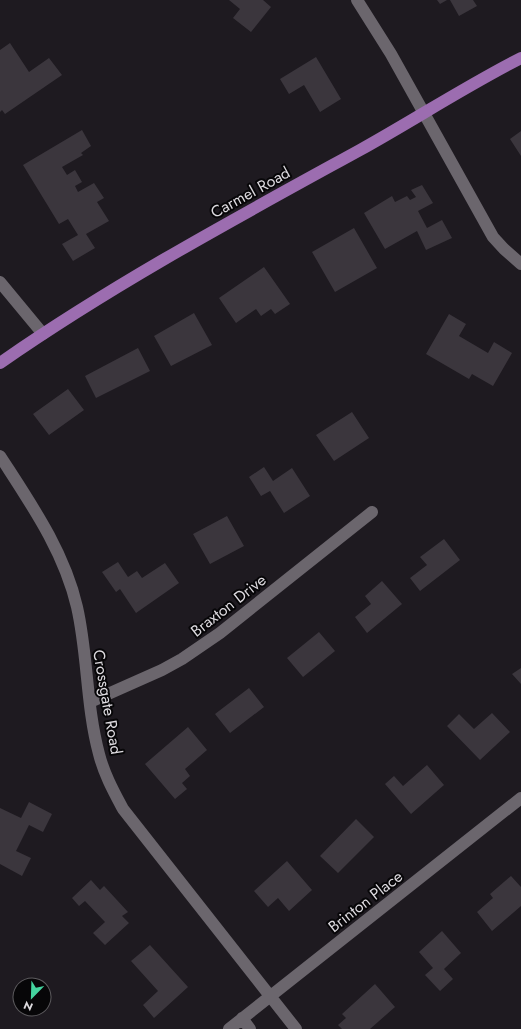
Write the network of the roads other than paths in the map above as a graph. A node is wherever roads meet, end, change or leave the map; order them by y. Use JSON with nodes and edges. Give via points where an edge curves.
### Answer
{"nodes":[{"id":1,"x":357,"y":0,"type":"edge"},
{"id":2,"x":521,"y":58,"type":"edge"},
{"id":3,"x":425,"y":114,"type":"junction"},
{"id":4,"x":521,"y":264,"type":"edge"},
{"id":5,"x":0,"y":282,"type":"edge"},
{"id":6,"x":43,"y":334,"type":"junction"},
{"id":7,"x":0,"y":363,"type":"edge"},
{"id":8,"x":0,"y":456,"type":"edge"},
{"id":9,"x":372,"y":512,"type":"dead end"},
{"id":10,"x":90,"y":702,"type":"junction"},
{"id":11,"x":521,"y":798,"type":"edge"},
{"id":12,"x":271,"y":996,"type":"junction"},
{"id":13,"x":242,"y":1018,"type":"junction"},
{"id":14,"x":228,"y":1029,"type":"edge"},
{"id":15,"x":250,"y":1029,"type":"edge"},
{"id":16,"x":296,"y":1029,"type":"edge"}],
"edges":[{"from":1,"to":3,"type":"street"},
{"from":2,"to":3,"type":"main road","name":"Carmel Road"},
{"from":3,"to":4,"type":"street","via":[[494,237]]},
{"from":3,"to":6,"type":"main road","name":"Carmel Road","via":[[140,272]]},
{"from":5,"to":6,"type":"street"},
{"from":6,"to":7,"type":"main road","name":"Carmel Road"},
{"from":8,"to":10,"type":"street","name":"Crossgate Road","via":[[53,541],[67,573],[77,608]]},
{"from":9,"to":10,"type":"street","name":"Braxton Drive","via":[[220,633],[182,659]]},
{"from":10,"to":12,"type":"street","name":"Crossgate Road","via":[[99,754],[108,782],[124,810]]},
{"from":11,"to":12,"type":"street","name":"Brinton Place"},
{"from":12,"to":13,"type":"street","name":"Brinton Place"},
{"from":12,"to":16,"type":"street","name":"Crossgate Road"},
{"from":13,"to":14,"type":"street","name":"Brinton Place"},
{"from":13,"to":15,"type":"street"}]}
